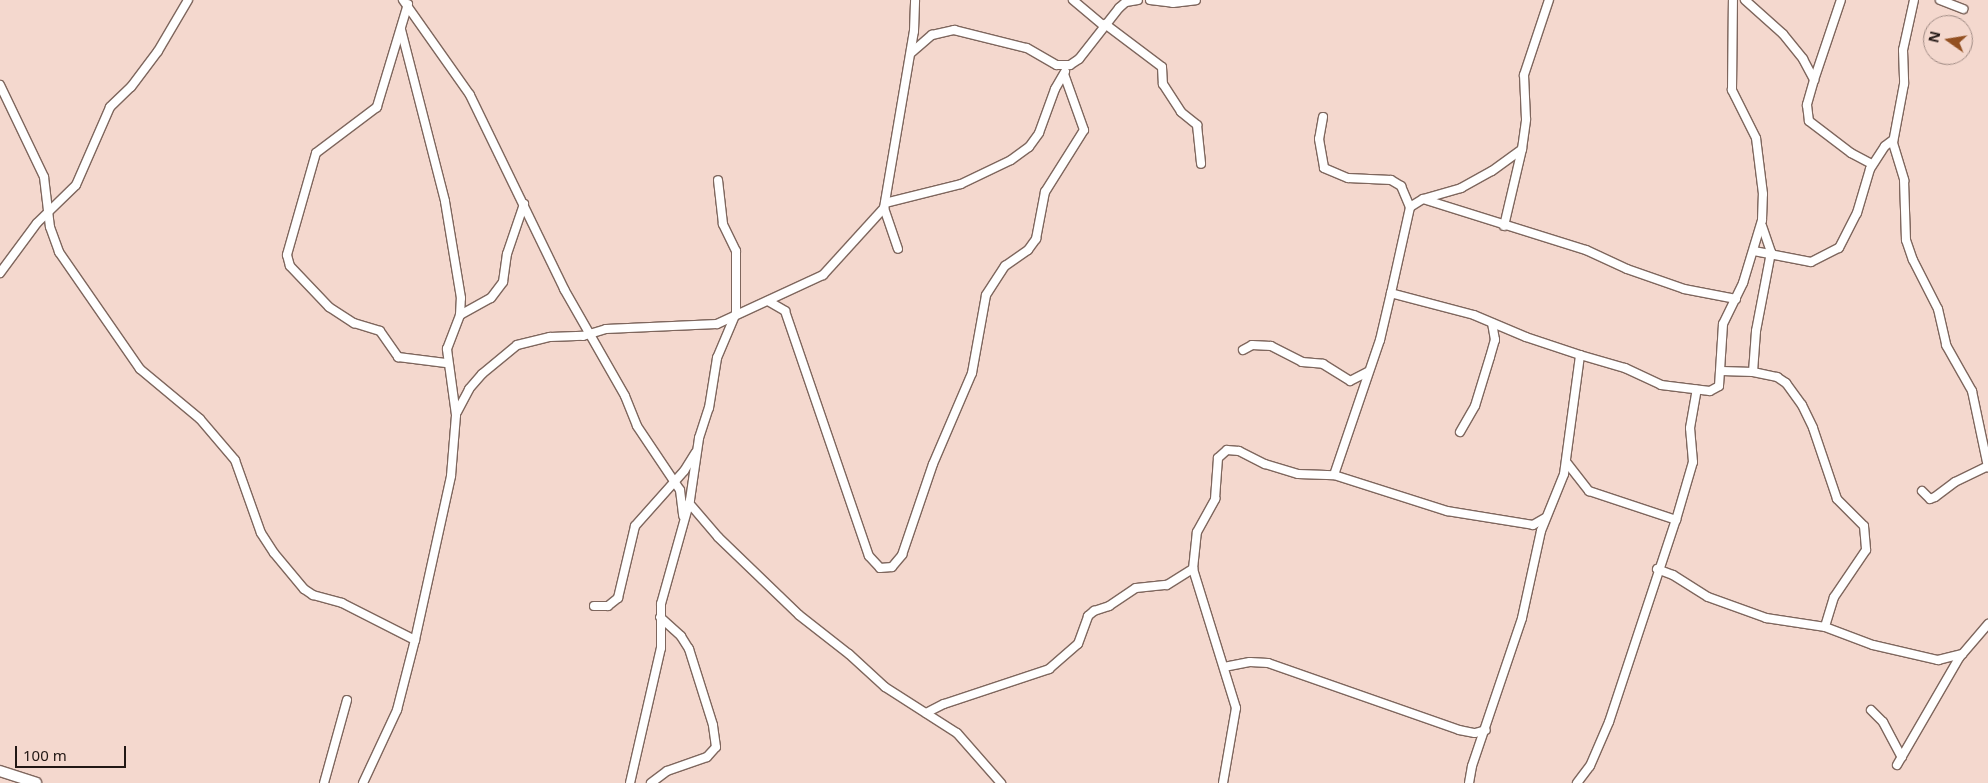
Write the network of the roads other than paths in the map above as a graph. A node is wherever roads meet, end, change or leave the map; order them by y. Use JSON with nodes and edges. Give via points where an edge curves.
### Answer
{"nodes":[{"id":1,"x":188,"y":0,"type":"edge"},
{"id":2,"x":915,"y":0,"type":"edge"},
{"id":3,"x":1073,"y":0,"type":"edge"},
{"id":4,"x":1138,"y":0,"type":"edge"},
{"id":5,"x":1150,"y":0,"type":"edge"},
{"id":6,"x":1194,"y":0,"type":"edge"},
{"id":7,"x":1549,"y":0,"type":"edge"},
{"id":8,"x":1733,"y":0,"type":"edge"},
{"id":9,"x":1745,"y":0,"type":"edge"},
{"id":10,"x":1841,"y":0,"type":"edge"},
{"id":11,"x":1914,"y":0,"type":"edge"},
{"id":12,"x":1940,"y":0,"type":"edge"},
{"id":13,"x":407,"y":2,"type":"edge"},
{"id":14,"x":1963,"y":9,"type":"dead end"},
{"id":15,"x":1104,"y":25,"type":"junction"},
{"id":16,"x":401,"y":30,"type":"junction"},
{"id":17,"x":910,"y":55,"type":"junction"},
{"id":18,"x":1070,"y":65,"type":"junction"},
{"id":19,"x":1064,"y":74,"type":"junction"},
{"id":20,"x":1814,"y":80,"type":"junction"},
{"id":21,"x":0,"y":84,"type":"edge"},
{"id":22,"x":1323,"y":117,"type":"dead end"},
{"id":23,"x":1894,"y":140,"type":"junction"},
{"id":24,"x":1522,"y":149,"type":"junction"},
{"id":25,"x":1201,"y":164,"type":"dead end"},
{"id":26,"x":1872,"y":164,"type":"junction"},
{"id":27,"x":718,"y":180,"type":"dead end"},
{"id":28,"x":1422,"y":200,"type":"junction"},
{"id":29,"x":524,"y":204,"type":"junction"},
{"id":30,"x":885,"y":205,"type":"junction"},
{"id":31,"x":1410,"y":207,"type":"junction"},
{"id":32,"x":48,"y":212,"type":"junction"},
{"id":33,"x":1504,"y":226,"type":"junction"},
{"id":34,"x":1762,"y":226,"type":"junction"},
{"id":35,"x":898,"y":249,"type":"dead end"},
{"id":36,"x":1754,"y":251,"type":"junction"},
{"id":37,"x":1770,"y":255,"type":"junction"},
{"id":38,"x":0,"y":273,"type":"edge"},
{"id":39,"x":1391,"y":293,"type":"junction"},
{"id":40,"x":1736,"y":299,"type":"junction"},
{"id":41,"x":768,"y":301,"type":"junction"},
{"id":42,"x":736,"y":313,"type":"junction"},
{"id":43,"x":460,"y":315,"type":"junction"},
{"id":44,"x":1492,"y":323,"type":"junction"},
{"id":45,"x":589,"y":334,"type":"junction"},
{"id":46,"x":1243,"y":350,"type":"dead end"},
{"id":47,"x":1580,"y":355,"type":"junction"},
{"id":48,"x":446,"y":363,"type":"junction"},
{"id":49,"x":1722,"y":371,"type":"junction"},
{"id":50,"x":1368,"y":372,"type":"junction"},
{"id":51,"x":1753,"y":372,"type":"junction"},
{"id":52,"x":1697,"y":390,"type":"junction"},
{"id":53,"x":456,"y":415,"type":"junction"},
{"id":54,"x":1460,"y":432,"type":"dead end"},
{"id":55,"x":697,"y":450,"type":"junction"},
{"id":56,"x":1567,"y":463,"type":"junction"},
{"id":57,"x":1988,"y":466,"type":"edge"},
{"id":58,"x":1334,"y":475,"type":"junction"},
{"id":59,"x":675,"y":482,"type":"junction"},
{"id":60,"x":1922,"y":491,"type":"dead end"},
{"id":61,"x":690,"y":503,"type":"junction"},
{"id":62,"x":1546,"y":516,"type":"junction"},
{"id":63,"x":1676,"y":520,"type":"junction"},
{"id":64,"x":683,"y":522,"type":"junction"},
{"id":65,"x":1193,"y":569,"type":"junction"},
{"id":66,"x":1657,"y":569,"type":"junction"},
{"id":67,"x":594,"y":606,"type":"dead end"},
{"id":68,"x":660,"y":617,"type":"junction"},
{"id":69,"x":1988,"y":624,"type":"edge"},
{"id":70,"x":1824,"y":627,"type":"junction"},
{"id":71,"x":415,"y":640,"type":"junction"},
{"id":72,"x":1962,"y":654,"type":"junction"},
{"id":73,"x":1224,"y":667,"type":"junction"},
{"id":74,"x":347,"y":700,"type":"dead end"},
{"id":75,"x":1871,"y":710,"type":"dead end"},
{"id":76,"x":926,"y":713,"type":"junction"},
{"id":77,"x":1486,"y":730,"type":"junction"},
{"id":78,"x":1902,"y":757,"type":"junction"},
{"id":79,"x":1897,"y":765,"type":"dead end"},
{"id":80,"x":0,"y":771,"type":"edge"},
{"id":81,"x":36,"y":783,"type":"edge"},
{"id":82,"x":324,"y":783,"type":"edge"},
{"id":83,"x":363,"y":783,"type":"edge"},
{"id":84,"x":630,"y":783,"type":"edge"},
{"id":85,"x":651,"y":783,"type":"edge"},
{"id":86,"x":1001,"y":783,"type":"edge"},
{"id":87,"x":1223,"y":783,"type":"edge"},
{"id":88,"x":1469,"y":783,"type":"edge"},
{"id":89,"x":1578,"y":783,"type":"edge"}],
"edges":[{"from":1,"to":32,"type":"street","via":[[158,51],[131,87],[110,107],[76,184]]},
{"from":2,"to":17,"type":"street"},
{"from":3,"to":15,"type":"street"},
{"from":4,"to":15,"type":"street","via":[[1126,2]]},
{"from":5,"to":6,"type":"street","via":[[1173,4]]},
{"from":7,"to":24,"type":"street","via":[[1524,75],[1526,119]]},
{"from":8,"to":34,"type":"street","via":[[1732,90],[1756,138],[1763,194]]},
{"from":9,"to":20,"type":"street","via":[[1792,44]]},
{"from":10,"to":20,"type":"street"},
{"from":11,"to":23,"type":"street","via":[[1903,50],[1904,84]]},
{"from":12,"to":14,"type":"street"},
{"from":13,"to":16,"type":"street"},
{"from":13,"to":29,"type":"street","via":[[470,95],[487,135]]},
{"from":15,"to":18,"type":"street","via":[[1080,59]]},
{"from":15,"to":25,"type":"street","via":[[1162,66],[1163,84],[1181,112],[1197,125]]},
{"from":16,"to":43,"type":"street","via":[[445,201],[461,298]]},
{"from":16,"to":48,"type":"street","via":[[377,107],[316,152],[287,255],[290,266],[329,307],[354,323],[380,331],[398,357]]},
{"from":17,"to":18,"type":"street","via":[[932,35],[954,30],[1026,48],[1057,65]]},
{"from":17,"to":30,"type":"street"},
{"from":18,"to":19,"type":"street"},
{"from":19,"to":30,"type":"street","via":[[1039,133],[1029,147],[961,184]]},
{"from":19,"to":41,"type":"street","via":[[1084,130],[1045,192],[1036,239],[1028,250],[1005,266],[986,295],[972,373],[933,464],[902,556],[892,567],[880,568],[869,556],[785,311]]},
{"from":20,"to":26,"type":"street","via":[[1807,104],[1809,121],[1851,153]]},
{"from":21,"to":32,"type":"street","via":[[44,177]]},
{"from":22,"to":31,"type":"street","via":[[1319,139],[1324,168],[1348,178],[1391,180],[1401,186]]},
{"from":23,"to":26,"type":"street","via":[[1885,146]]},
{"from":23,"to":57,"type":"street","via":[[1904,180],[1909,252],[1938,309],[1946,345],[1972,391]]},
{"from":24,"to":28,"type":"street","via":[[1461,188]]},
{"from":24,"to":33,"type":"street"},
{"from":26,"to":37,"type":"street","via":[[1856,213],[1839,248],[1811,262]]},
{"from":27,"to":42,"type":"street","via":[[723,224],[736,251]]},
{"from":28,"to":31,"type":"street"},
{"from":28,"to":33,"type":"street"},
{"from":29,"to":43,"type":"street","via":[[507,254],[503,282],[491,298]]},
{"from":29,"to":45,"type":"street"},
{"from":30,"to":35,"type":"street"},
{"from":30,"to":41,"type":"street","via":[[823,275]]},
{"from":31,"to":39,"type":"street"},
{"from":32,"to":38,"type":"street"},
{"from":32,"to":71,"type":"street","via":[[59,252],[91,296],[112,334],[140,369],[200,419],[235,460],[261,532],[288,571],[313,595],[344,604]]},
{"from":33,"to":40,"type":"street","via":[[1586,250],[1684,289]]},
{"from":34,"to":36,"type":"street"},
{"from":34,"to":37,"type":"street","via":[[1770,244]]},
{"from":36,"to":37,"type":"street"},
{"from":36,"to":40,"type":"street"},
{"from":37,"to":51,"type":"street","via":[[1756,331]]},
{"from":39,"to":44,"type":"street"},
{"from":39,"to":50,"type":"street"},
{"from":40,"to":49,"type":"street","via":[[1723,324]]},
{"from":41,"to":42,"type":"street"},
{"from":42,"to":45,"type":"street","via":[[705,326],[606,329]]},
{"from":42,"to":55,"type":"street","via":[[717,358]]},
{"from":43,"to":48,"type":"street","via":[[447,349]]},
{"from":44,"to":47,"type":"street"},
{"from":44,"to":54,"type":"street","via":[[1495,340],[1488,364],[1475,406]]},
{"from":45,"to":53,"type":"street","via":[[550,337],[517,346],[482,374],[469,389]]},
{"from":45,"to":59,"type":"street","via":[[625,396],[637,426]]},
{"from":46,"to":50,"type":"street","via":[[1252,345],[1271,346],[1302,362],[1324,364],[1350,381]]},
{"from":47,"to":52,"type":"street","via":[[1625,368],[1661,385]]},
{"from":47,"to":56,"type":"street"},
{"from":48,"to":53,"type":"street","via":[[454,390]]},
{"from":49,"to":51,"type":"street"},
{"from":49,"to":52,"type":"street","via":[[1716,390]]},
{"from":50,"to":58,"type":"street"},
{"from":51,"to":70,"type":"street","via":[[1786,382],[1802,405],[1817,439],[1837,499],[1864,526],[1866,550],[1834,598]]},
{"from":52,"to":63,"type":"street","via":[[1690,428],[1693,462]]},
{"from":53,"to":71,"type":"street","via":[[451,476]]},
{"from":55,"to":59,"type":"street"},
{"from":55,"to":61,"type":"street"},
{"from":56,"to":62,"type":"street"},
{"from":56,"to":63,"type":"street","via":[[1589,490]]},
{"from":57,"to":60,"type":"street","via":[[1930,499]]},
{"from":58,"to":62,"type":"street","via":[[1447,511],[1533,525]]},
{"from":58,"to":65,"type":"street","via":[[1298,474],[1265,464],[1239,451],[1227,450],[1218,458],[1213,505],[1197,532]]},
{"from":59,"to":64,"type":"street","via":[[683,502]]},
{"from":59,"to":67,"type":"street","via":[[635,526],[618,598],[608,606]]},
{"from":61,"to":64,"type":"street"},
{"from":61,"to":76,"type":"street","via":[[718,537],[799,615],[885,687]]},
{"from":62,"to":77,"type":"street","via":[[1522,618]]},
{"from":63,"to":66,"type":"street"},
{"from":64,"to":68,"type":"street"},
{"from":65,"to":73,"type":"street"},
{"from":65,"to":76,"type":"street","via":[[1167,585],[1136,588],[1109,606],[1094,611],[1088,616],[1078,644],[1049,669]]},
{"from":66,"to":70,"type":"street","via":[[1730,606],[1766,618]]},
{"from":66,"to":89,"type":"street","via":[[1609,722],[1590,766]]},
{"from":68,"to":84,"type":"street","via":[[661,648]]},
{"from":68,"to":85,"type":"street","via":[[682,636],[689,649],[716,746],[707,757],[667,771]]},
{"from":69,"to":72,"type":"street"},
{"from":70,"to":72,"type":"street","via":[[1873,645],[1938,660]]},
{"from":71,"to":83,"type":"street","via":[[397,710]]},
{"from":72,"to":78,"type":"street"},
{"from":73,"to":77,"type":"street","via":[[1250,662],[1268,663],[1459,730],[1475,733]]},
{"from":73,"to":87,"type":"street","via":[[1236,708]]},
{"from":74,"to":82,"type":"street"},
{"from":75,"to":78,"type":"street","via":[[1884,722]]},
{"from":76,"to":86,"type":"street","via":[[957,733]]},
{"from":77,"to":88,"type":"street"},
{"from":78,"to":79,"type":"street"},
{"from":80,"to":81,"type":"street"}]}
